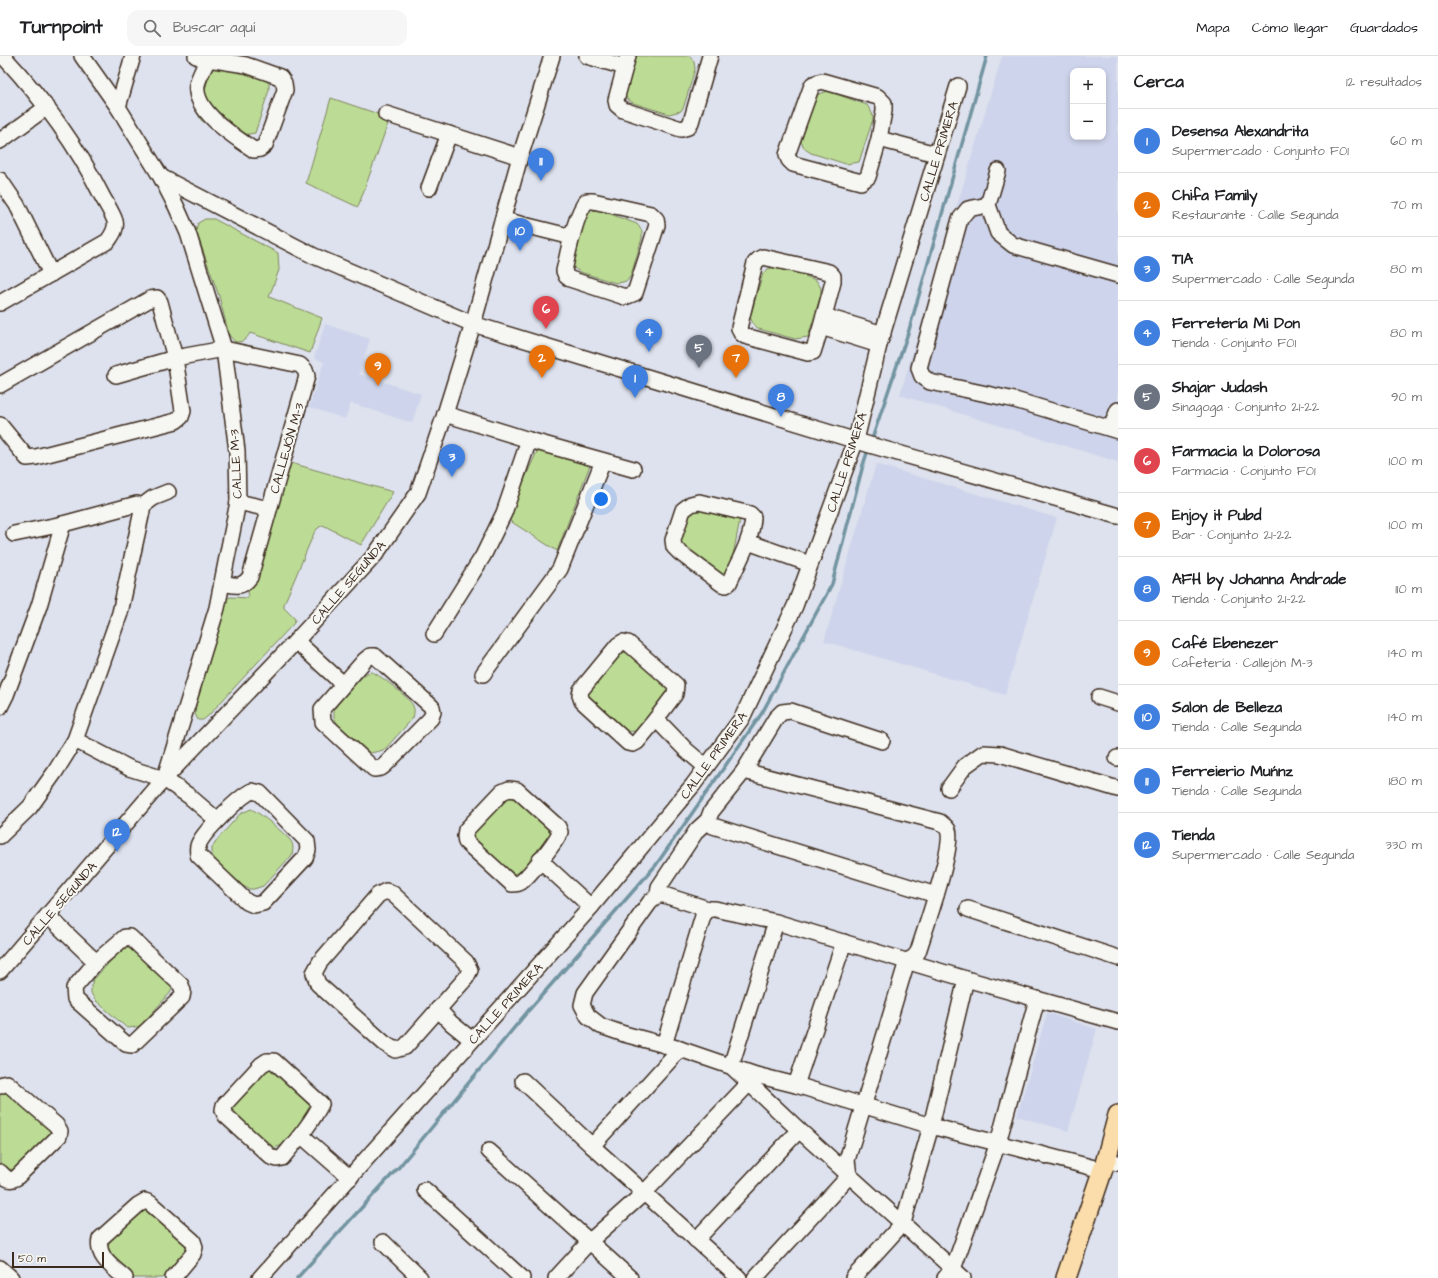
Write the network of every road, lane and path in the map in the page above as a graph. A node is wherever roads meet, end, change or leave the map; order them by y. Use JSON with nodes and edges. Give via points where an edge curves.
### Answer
{"nodes":[{"id":1,"x":3,"y":56,"type":"edge"},
{"id":2,"x":82,"y":56,"type":"edge"},
{"id":3,"x":133,"y":56,"type":"edge"},
{"id":4,"x":552,"y":56,"type":"edge"},
{"id":5,"x":587,"y":56,"type":"edge"},
{"id":6,"x":710,"y":56,"type":"edge"},
{"id":7,"x":202,"y":58,"type":"edge"},
{"id":8,"x":627,"y":62,"type":"edge"},
{"id":9,"x":958,"y":86,"type":"dead end"},
{"id":10,"x":47,"y":107,"type":"junction"},
{"id":11,"x":118,"y":107,"type":"junction"},
{"id":12,"x":386,"y":114,"type":"dead end"},
{"id":13,"x":449,"y":134,"type":"junction"},
{"id":14,"x":0,"y":142,"type":"edge"},
{"id":15,"x":878,"y":144,"type":"junction"},
{"id":16,"x":520,"y":157,"type":"junction"},
{"id":17,"x":935,"y":159,"type":"junction"},
{"id":18,"x":998,"y":172,"type":"dead end"},
{"id":19,"x":160,"y":177,"type":"junction"},
{"id":20,"x":0,"y":180,"type":"edge"},
{"id":21,"x":428,"y":188,"type":"dead end"},
{"id":22,"x":988,"y":206,"type":"junction"},
{"id":23,"x":504,"y":220,"type":"junction"},
{"id":24,"x":572,"y":237,"type":"junction"},
{"id":25,"x":51,"y":274,"type":"junction"},
{"id":26,"x":1118,"y":274,"type":"edge"},
{"id":27,"x":0,"y":303,"type":"edge"},
{"id":28,"x":822,"y":322,"type":"junction"},
{"id":29,"x":473,"y":324,"type":"junction"},
{"id":30,"x":881,"y":339,"type":"junction"},
{"id":31,"x":224,"y":349,"type":"junction"},
{"id":32,"x":175,"y":358,"type":"junction"},
{"id":33,"x":116,"y":375,"type":"dead end"},
{"id":34,"x":0,"y":385,"type":"edge"},
{"id":35,"x":1118,"y":410,"type":"edge"},
{"id":36,"x":445,"y":414,"type":"junction"},
{"id":37,"x":0,"y":425,"type":"edge"},
{"id":38,"x":1114,"y":430,"type":"edge"},
{"id":39,"x":529,"y":440,"type":"junction"},
{"id":40,"x":856,"y":440,"type":"junction"},
{"id":41,"x":603,"y":461,"type":"junction"},
{"id":42,"x":633,"y":469,"type":"dead end"},
{"id":43,"x":168,"y":492,"type":"dead end"},
{"id":44,"x":238,"y":502,"type":"junction"},
{"id":45,"x":141,"y":507,"type":"junction"},
{"id":46,"x":269,"y":509,"type":"junction"},
{"id":47,"x":1118,"y":516,"type":"edge"},
{"id":48,"x":63,"y":524,"type":"junction"},
{"id":49,"x":14,"y":534,"type":"dead end"},
{"id":50,"x":748,"y":542,"type":"junction"},
{"id":51,"x":810,"y":564,"type":"junction"},
{"id":52,"x":222,"y":583,"type":"junction"},
{"id":53,"x":434,"y":634,"type":"dead end"},
{"id":54,"x":296,"y":641,"type":"junction"},
{"id":55,"x":484,"y":674,"type":"dead end"},
{"id":56,"x":343,"y":684,"type":"junction"},
{"id":57,"x":1099,"y":697,"type":"dead end"},
{"id":58,"x":1118,"y":703,"type":"edge"},
{"id":59,"x":0,"y":707,"type":"edge"},
{"id":60,"x":656,"y":719,"type":"junction"},
{"id":61,"x":75,"y":740,"type":"junction"},
{"id":62,"x":882,"y":740,"type":"dead end"},
{"id":63,"x":706,"y":767,"type":"junction"},
{"id":64,"x":744,"y":771,"type":"junction"},
{"id":65,"x":164,"y":779,"type":"junction"},
{"id":66,"x":949,"y":788,"type":"dead end"},
{"id":67,"x":1118,"y":789,"type":"edge"},
{"id":68,"x":217,"y":820,"type":"junction"},
{"id":69,"x":708,"y":820,"type":"junction"},
{"id":70,"x":0,"y":836,"type":"edge"},
{"id":71,"x":540,"y":860,"type":"junction"},
{"id":72,"x":658,"y":895,"type":"junction"},
{"id":73,"x":936,"y":895,"type":"junction"},
{"id":74,"x":591,"y":907,"type":"junction"},
{"id":75,"x":708,"y":909,"type":"junction"},
{"id":76,"x":968,"y":909,"type":"dead end"},
{"id":77,"x":48,"y":916,"type":"junction"},
{"id":78,"x":776,"y":922,"type":"junction"},
{"id":79,"x":844,"y":942,"type":"junction"},
{"id":80,"x":1118,"y":958,"type":"edge"},
{"id":81,"x":96,"y":962,"type":"junction"},
{"id":82,"x":907,"y":962,"type":"junction"},
{"id":83,"x":0,"y":971,"type":"edge"},
{"id":84,"x":966,"y":979,"type":"junction"},
{"id":85,"x":1037,"y":1000,"type":"junction"},
{"id":86,"x":438,"y":1009,"type":"junction"},
{"id":87,"x":1118,"y":1022,"type":"edge"},
{"id":88,"x":472,"y":1040,"type":"junction"},
{"id":89,"x":664,"y":1045,"type":"junction"},
{"id":90,"x":680,"y":1049,"type":"junction"},
{"id":91,"x":731,"y":1066,"type":"junction"},
{"id":92,"x":753,"y":1080,"type":"junction"},
{"id":93,"x":524,"y":1081,"type":"dead end"},
{"id":94,"x":796,"y":1085,"type":"junction"},
{"id":95,"x":0,"y":1086,"type":"edge"},
{"id":96,"x":862,"y":1105,"type":"junction"},
{"id":97,"x":1118,"y":1115,"type":"edge"},
{"id":98,"x":931,"y":1126,"type":"junction"},
{"id":99,"x":799,"y":1130,"type":"junction"},
{"id":100,"x":301,"y":1135,"type":"junction"},
{"id":101,"x":998,"y":1143,"type":"junction"},
{"id":102,"x":592,"y":1146,"type":"junction"},
{"id":103,"x":489,"y":1151,"type":"dead end"},
{"id":104,"x":1108,"y":1165,"type":"edge"},
{"id":105,"x":0,"y":1172,"type":"edge"},
{"id":106,"x":849,"y":1176,"type":"junction"},
{"id":107,"x":350,"y":1178,"type":"junction"},
{"id":108,"x":425,"y":1190,"type":"dead end"},
{"id":109,"x":644,"y":1193,"type":"junction"},
{"id":110,"x":903,"y":1223,"type":"junction"},
{"id":111,"x":696,"y":1240,"type":"junction"},
{"id":112,"x":590,"y":1241,"type":"junction"},
{"id":113,"x":383,"y":1242,"type":"dead end"},
{"id":114,"x":0,"y":1268,"type":"edge"},
{"id":115,"x":954,"y":1275,"type":"edge"},
{"id":116,"x":178,"y":1276,"type":"edge"},
{"id":117,"x":11,"y":1278,"type":"edge"},
{"id":118,"x":125,"y":1278,"type":"edge"},
{"id":119,"x":260,"y":1278,"type":"edge"},
{"id":120,"x":420,"y":1278,"type":"edge"},
{"id":121,"x":522,"y":1278,"type":"edge"},
{"id":122,"x":556,"y":1278,"type":"edge"},
{"id":123,"x":630,"y":1278,"type":"edge"},
{"id":124,"x":738,"y":1278,"type":"edge"},
{"id":125,"x":755,"y":1278,"type":"edge"},
{"id":126,"x":853,"y":1278,"type":"edge"},
{"id":127,"x":1066,"y":1278,"type":"edge"}],
"edges":[{"from":1,"to":10,"type":"street"},
{"from":2,"to":11,"type":"street","name":"CALLE M-3"},
{"from":3,"to":11,"type":"street"},
{"from":4,"to":16,"type":"street","name":"CALLE SEGUNDA"},
{"from":5,"to":8,"type":"street"},
{"from":6,"to":8,"type":"street","via":[[691,122],[688,127],[681,129],[623,110],[617,105],[616,100]]},
{"from":7,"to":7,"type":"street","via":[[246,65],[280,77],[284,83],[285,90],[264,145],[260,149],[254,150],[226,131],[210,116],[198,99],[197,85]]},
{"from":9,"to":17,"type":"street","name":"CALLE PRIMERA"},
{"from":10,"to":14,"type":"street"},
{"from":10,"to":25,"type":"street","via":[[92,176],[115,222],[114,231],[108,241]]},
{"from":11,"to":19,"type":"street","name":"CALLE M-3"},
{"from":12,"to":13,"type":"street"},
{"from":13,"to":16,"type":"street"},
{"from":13,"to":21,"type":"street"},
{"from":15,"to":15,"type":"street","via":[[868,177],[861,182],[793,164],[787,155],[811,88],[813,84],[822,81],[878,97],[884,103]]},
{"from":15,"to":17,"type":"street"},
{"from":16,"to":23,"type":"street","name":"CALLE SEGUNDA"},
{"from":17,"to":30,"type":"street","name":"CALLE PRIMERA"},
{"from":18,"to":22,"type":"street"},
{"from":19,"to":29,"type":"street","via":[[314,256]]},
{"from":19,"to":31,"type":"street","name":"CALLE M-3","via":[[188,233]]},
{"from":20,"to":25,"type":"street","via":[[17,206]]},
{"from":22,"to":26,"type":"street","via":[[998,233],[1013,245]]},
{"from":22,"to":38,"type":"street","via":[[968,209],[960,219],[919,368],[922,376],[930,382],[1015,400]]},
{"from":23,"to":24,"type":"street"},
{"from":23,"to":29,"type":"street","name":"CALLE SEGUNDA"},
{"from":24,"to":24,"type":"street","via":[[564,271],[566,276],[625,297],[635,293],[657,225],[656,219],[651,214],[587,201],[582,206]]},
{"from":25,"to":27,"type":"street"},
{"from":28,"to":28,"type":"street","via":[[815,347],[808,354],[740,333],[739,328],[755,263],[763,257],[829,272],[833,276],[833,282]]},
{"from":28,"to":30,"type":"street"},
{"from":29,"to":36,"type":"street","name":"CALLE SEGUNDA"},
{"from":29,"to":40,"type":"street"},
{"from":30,"to":40,"type":"street","name":"CALLE PRIMERA"},
{"from":31,"to":32,"type":"street"},
{"from":31,"to":44,"type":"street","name":"CALLE M-3","via":[[237,451]]},
{"from":31,"to":46,"type":"street","name":"CALLEJÓN M-3","via":[[300,365],[307,376]]},
{"from":32,"to":33,"type":"street"},
{"from":32,"to":34,"type":"street","via":[[160,302],[157,298],[150,299]]},
{"from":32,"to":37,"type":"street","via":[[183,411],[182,417],[176,421],[28,458]]},
{"from":35,"to":38,"type":"street"},
{"from":36,"to":39,"type":"street"},
{"from":36,"to":54,"type":"street","name":"CALLE SEGUNDA","via":[[418,493],[375,555]]},
{"from":39,"to":41,"type":"street"},
{"from":39,"to":53,"type":"street","via":[[504,513],[482,556]]},
{"from":40,"to":47,"type":"street"},
{"from":40,"to":51,"type":"street","name":"CALLE PRIMERA"},
{"from":41,"to":42,"type":"street"},
{"from":41,"to":55,"type":"street","via":[[560,570]]},
{"from":43,"to":45,"type":"street","via":[[152,498]]},
{"from":44,"to":46,"type":"street"},
{"from":44,"to":52,"type":"street","name":"CALLE M-3"},
{"from":45,"to":48,"type":"street","via":[[137,504]]},
{"from":45,"to":61,"type":"street","via":[[120,613]]},
{"from":46,"to":52,"type":"street","name":"CALLEJÓN M-3","via":[[250,577],[240,586]]},
{"from":48,"to":49,"type":"street"},
{"from":48,"to":59,"type":"street","via":[[39,606]]},
{"from":50,"to":50,"type":"street","via":[[726,585],[679,552],[674,547],[673,540],[683,510],[699,502],[750,514],[753,517],[753,524]]},
{"from":50,"to":51,"type":"street"},
{"from":51,"to":63,"type":"street","name":"CALLE PRIMERA","via":[[795,606],[742,718]]},
{"from":52,"to":65,"type":"street","name":"CALLE M-3","via":[[217,608]]},
{"from":54,"to":56,"type":"street"},
{"from":54,"to":65,"type":"street","name":"CALLE SEGUNDA"},
{"from":56,"to":56,"type":"street","via":[[322,709],[323,722],[374,769],[385,765],[431,718],[432,707],[375,656],[365,660]]},
{"from":57,"to":58,"type":"street"},
{"from":60,"to":60,"type":"street","via":[[637,742],[628,743],[582,701],[581,690],[623,642],[628,643],[676,685],[675,694]]},
{"from":60,"to":63,"type":"street"},
{"from":61,"to":65,"type":"street","via":[[129,768]]},
{"from":61,"to":70,"type":"street","via":[[30,807]]},
{"from":62,"to":64,"type":"street","via":[[791,711],[782,712]]},
{"from":63,"to":74,"type":"street","name":"CALLE PRIMERA"},
{"from":64,"to":69,"type":"street","via":[[711,812]]},
{"from":64,"to":73,"type":"street","via":[[940,822],[948,830],[950,841]]},
{"from":65,"to":68,"type":"street"},
{"from":65,"to":77,"type":"street","name":"CALLE SEGUNDA"},
{"from":66,"to":67,"type":"street","via":[[965,766],[983,754],[1000,754]]},
{"from":68,"to":68,"type":"street","via":[[200,841],[197,847],[198,855],[247,902],[254,905],[263,903],[305,858],[308,850],[307,841],[260,793],[252,791],[246,794]]},
{"from":69,"to":72,"type":"street","via":[[697,830],[659,887]]},
{"from":69,"to":73,"type":"street","via":[[713,826]]},
{"from":71,"to":71,"type":"street","via":[[521,882],[512,884],[466,842],[466,830],[502,792],[516,790],[558,827],[560,832]]},
{"from":71,"to":74,"type":"street"},
{"from":72,"to":75,"type":"street"},
{"from":72,"to":89,"type":"street","via":[[650,902],[585,993],[582,1005],[588,1016],[602,1026]]},
{"from":73,"to":82,"type":"street","via":[[918,952]]},
{"from":74,"to":88,"type":"street","name":"CALLE PRIMERA"},
{"from":75,"to":78,"type":"street"},
{"from":75,"to":89,"type":"street","via":[[703,916]]},
{"from":76,"to":80,"type":"street"},
{"from":77,"to":81,"type":"street"},
{"from":77,"to":83,"type":"street","name":"CALLE SEGUNDA"},
{"from":78,"to":79,"type":"street"},
{"from":78,"to":91,"type":"street"},
{"from":79,"to":82,"type":"street"},
{"from":79,"to":94,"type":"street"},
{"from":81,"to":81,"type":"street","via":[[120,940],[130,937],[181,986],[182,997],[136,1042],[132,1045],[126,1044],[75,999],[74,988]]},
{"from":82,"to":84,"type":"street"},
{"from":82,"to":96,"type":"street"},
{"from":84,"to":85,"type":"street"},
{"from":84,"to":98,"type":"street"},
{"from":85,"to":87,"type":"street"},
{"from":85,"to":101,"type":"street"},
{"from":86,"to":86,"type":"street","via":[[470,970],[466,962],[393,894],[386,892],[378,895],[320,962],[314,973],[318,984],[395,1050],[405,1047]]},
{"from":86,"to":88,"type":"street"},
{"from":88,"to":107,"type":"street","name":"CALLE PRIMERA"},
{"from":89,"to":90,"type":"street"},
{"from":90,"to":91,"type":"street"},
{"from":90,"to":102,"type":"street"},
{"from":91,"to":92,"type":"street"},
{"from":92,"to":94,"type":"street"},
{"from":92,"to":99,"type":"street"},
{"from":92,"to":109,"type":"street"},
{"from":93,"to":102,"type":"street"},
{"from":94,"to":96,"type":"street"},
{"from":95,"to":105,"type":"street","via":[[7,1083],[60,1131],[59,1136],[16,1178],[8,1180]]},
{"from":96,"to":98,"type":"street"},
{"from":96,"to":106,"type":"street","via":[[846,1160]]},
{"from":97,"to":104,"type":"main road"},
{"from":98,"to":101,"type":"street"},
{"from":98,"to":110,"type":"street"},
{"from":99,"to":106,"type":"street"},
{"from":99,"to":111,"type":"street"},
{"from":100,"to":100,"type":"street","via":[[282,1158],[271,1157],[225,1115],[224,1105],[261,1065],[267,1061],[274,1061],[321,1104]]},
{"from":100,"to":107,"type":"street"},
{"from":101,"to":104,"type":"street"},
{"from":101,"to":115,"type":"street"},
{"from":102,"to":109,"type":"street"},
{"from":103,"to":112,"type":"street"},
{"from":104,"to":127,"type":"main road"},
{"from":106,"to":110,"type":"street"},
{"from":106,"to":125,"type":"street"},
{"from":107,"to":119,"type":"street","name":"CALLE PRIMERA"},
{"from":108,"to":121,"type":"street"},
{"from":109,"to":111,"type":"street"},
{"from":109,"to":112,"type":"street"},
{"from":110,"to":115,"type":"street"},
{"from":110,"to":126,"type":"street"},
{"from":111,"to":124,"type":"street"},
{"from":112,"to":122,"type":"street"},
{"from":112,"to":123,"type":"street"},
{"from":113,"to":120,"type":"street"},
{"from":114,"to":117,"type":"street"},
{"from":116,"to":118,"type":"street","via":[[196,1247],[193,1241],[150,1202],[145,1202],[138,1205],[100,1240],[101,1254]]}]}
